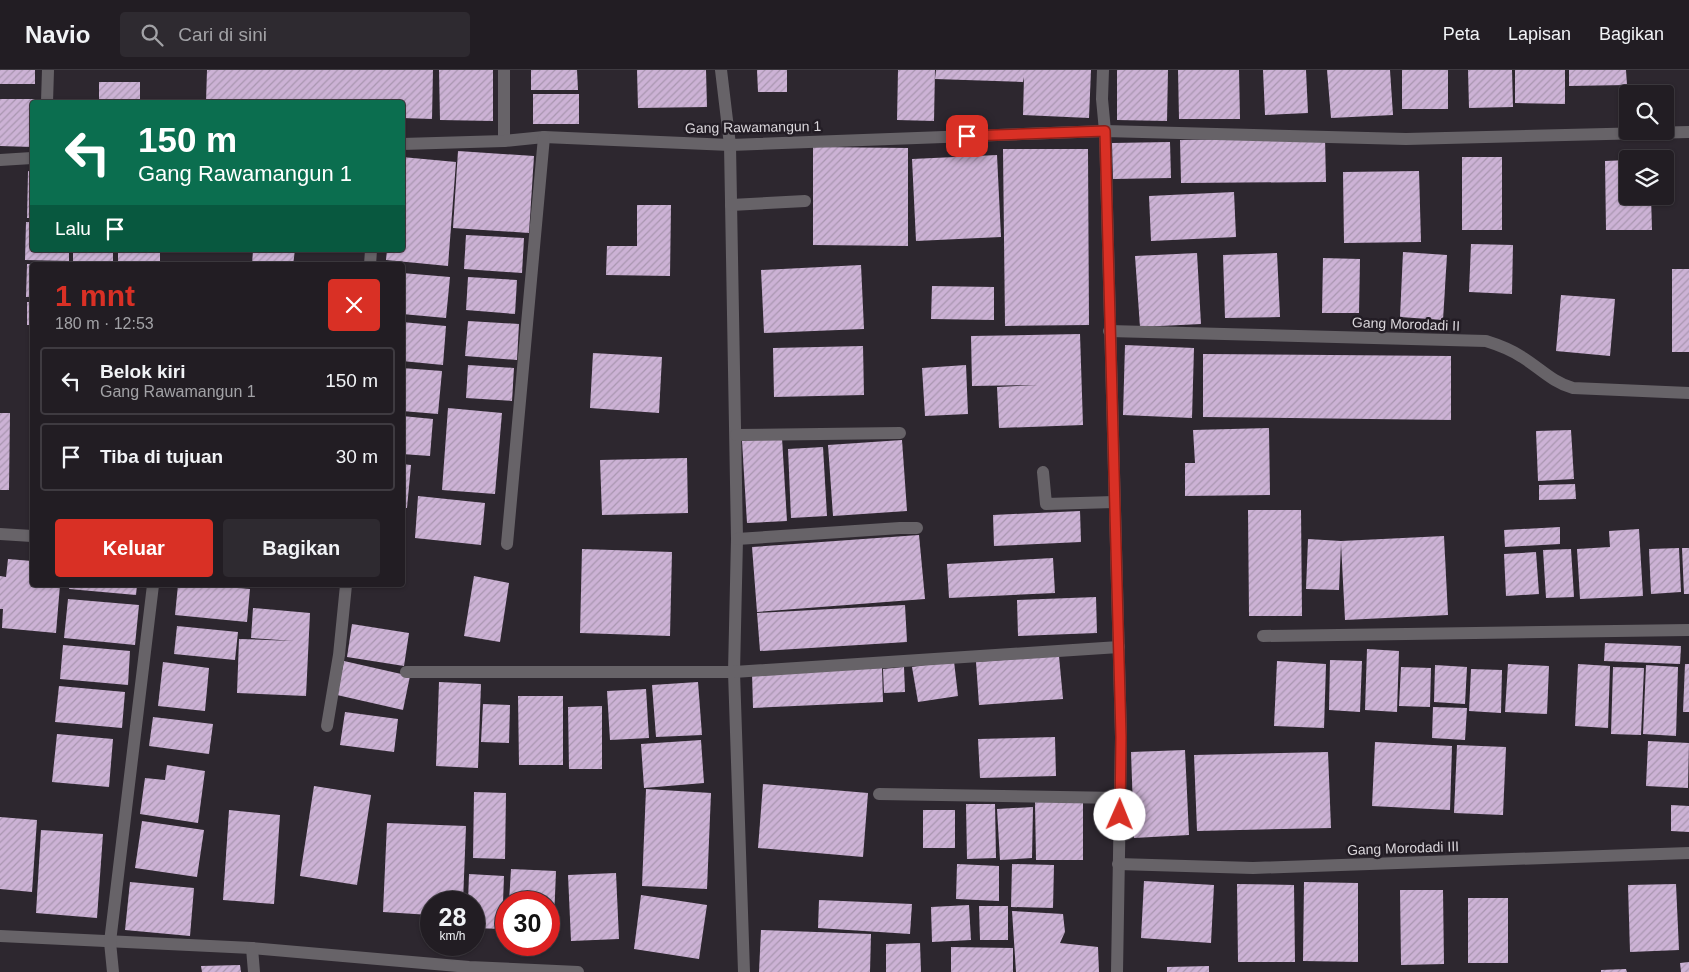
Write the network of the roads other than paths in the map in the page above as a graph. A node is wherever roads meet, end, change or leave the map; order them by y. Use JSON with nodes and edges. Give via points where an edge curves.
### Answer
{"nodes":[{"id":1,"x":48,"y":70,"type":"edge"},
{"id":2,"x":504,"y":70,"type":"edge"},
{"id":3,"x":721,"y":70,"type":"edge"},
{"id":4,"x":1103,"y":70,"type":"edge"},
{"id":5,"x":47,"y":100,"type":"edge"},
{"id":6,"x":1105,"y":131,"type":"junction"},
{"id":7,"x":1689,"y":132,"type":"edge"},
{"id":8,"x":544,"y":137,"type":"junction"},
{"id":9,"x":504,"y":141,"type":"junction"},
{"id":10,"x":405,"y":144,"type":"edge"},
{"id":11,"x":730,"y":145,"type":"junction"},
{"id":12,"x":30,"y":158,"type":"edge"},
{"id":13,"x":0,"y":160,"type":"edge"},
{"id":14,"x":805,"y":201,"type":"dead end"},
{"id":15,"x":731,"y":205,"type":"junction"},
{"id":16,"x":1109,"y":330,"type":"junction"},
{"id":17,"x":1689,"y":393,"type":"edge"},
{"id":18,"x":900,"y":433,"type":"dead end"},
{"id":19,"x":736,"y":435,"type":"junction"},
{"id":20,"x":1043,"y":472,"type":"dead end"},
{"id":21,"x":1114,"y":502,"type":"junction"},
{"id":22,"x":917,"y":528,"type":"dead end"},
{"id":23,"x":0,"y":534,"type":"edge"},
{"id":24,"x":30,"y":536,"type":"edge"},
{"id":25,"x":737,"y":539,"type":"junction"},
{"id":26,"x":507,"y":544,"type":"dead end"},
{"id":27,"x":154,"y":587,"type":"edge"},
{"id":28,"x":346,"y":587,"type":"edge"},
{"id":29,"x":1689,"y":630,"type":"edge"},
{"id":30,"x":1263,"y":636,"type":"dead end"},
{"id":31,"x":1119,"y":647,"type":"junction"},
{"id":32,"x":406,"y":672,"type":"dead end"},
{"id":33,"x":734,"y":672,"type":"junction"},
{"id":34,"x":327,"y":726,"type":"dead end"},
{"id":35,"x":879,"y":794,"type":"dead end"},
{"id":36,"x":1120,"y":798,"type":"junction"},
{"id":37,"x":1689,"y":854,"type":"edge"},
{"id":38,"x":1118,"y":864,"type":"junction"},
{"id":39,"x":0,"y":936,"type":"edge"},
{"id":40,"x":110,"y":942,"type":"junction"},
{"id":41,"x":252,"y":948,"type":"junction"},
{"id":42,"x":469,"y":969,"type":"edge"},
{"id":43,"x":113,"y":972,"type":"edge"},
{"id":44,"x":254,"y":972,"type":"edge"},
{"id":45,"x":578,"y":972,"type":"edge"},
{"id":46,"x":744,"y":972,"type":"edge"},
{"id":47,"x":1117,"y":972,"type":"edge"}],
"edges":[{"from":1,"to":5,"type":"street"},
{"from":2,"to":9,"type":"street"},
{"from":3,"to":11,"type":"street"},
{"from":4,"to":6,"type":"street"},
{"from":6,"to":7,"type":"street","name":"Gang Rawamangun 1","via":[[1406,139]]},
{"from":6,"to":11,"type":"street","name":"Gang Rawamangun 1"},
{"from":6,"to":16,"type":"street"},
{"from":8,"to":9,"type":"street","name":"Gang Rawamangun 1"},
{"from":8,"to":11,"type":"street","name":"Gang Rawamangun 1"},
{"from":8,"to":26,"type":"street"},
{"from":9,"to":10,"type":"street","name":"Gang Rawamangun 1"},
{"from":11,"to":15,"type":"street"},
{"from":12,"to":13,"type":"street"},
{"from":14,"to":15,"type":"street"},
{"from":15,"to":19,"type":"street"},
{"from":16,"to":17,"type":"street","name":"Gang Morodadi II","via":[[1486,341],[1506,347],[1559,385]]},
{"from":16,"to":21,"type":"street"},
{"from":18,"to":19,"type":"street"},
{"from":19,"to":25,"type":"street"},
{"from":20,"to":21,"type":"street","via":[[1046,504]]},
{"from":21,"to":31,"type":"street"},
{"from":22,"to":25,"type":"street"},
{"from":23,"to":24,"type":"street"},
{"from":25,"to":33,"type":"street"},
{"from":27,"to":40,"type":"street"},
{"from":28,"to":34,"type":"street"},
{"from":29,"to":30,"type":"street"},
{"from":31,"to":33,"type":"street"},
{"from":31,"to":36,"type":"street"},
{"from":32,"to":33,"type":"street"},
{"from":33,"to":46,"type":"street"},
{"from":35,"to":36,"type":"street"},
{"from":36,"to":38,"type":"street"},
{"from":37,"to":38,"type":"street","name":"Gang Morodadi III","via":[[1253,868]]},
{"from":38,"to":47,"type":"street"},
{"from":39,"to":40,"type":"street"},
{"from":40,"to":41,"type":"street"},
{"from":40,"to":43,"type":"street"},
{"from":41,"to":42,"type":"street"},
{"from":41,"to":44,"type":"street"},
{"from":42,"to":45,"type":"street"}]}
